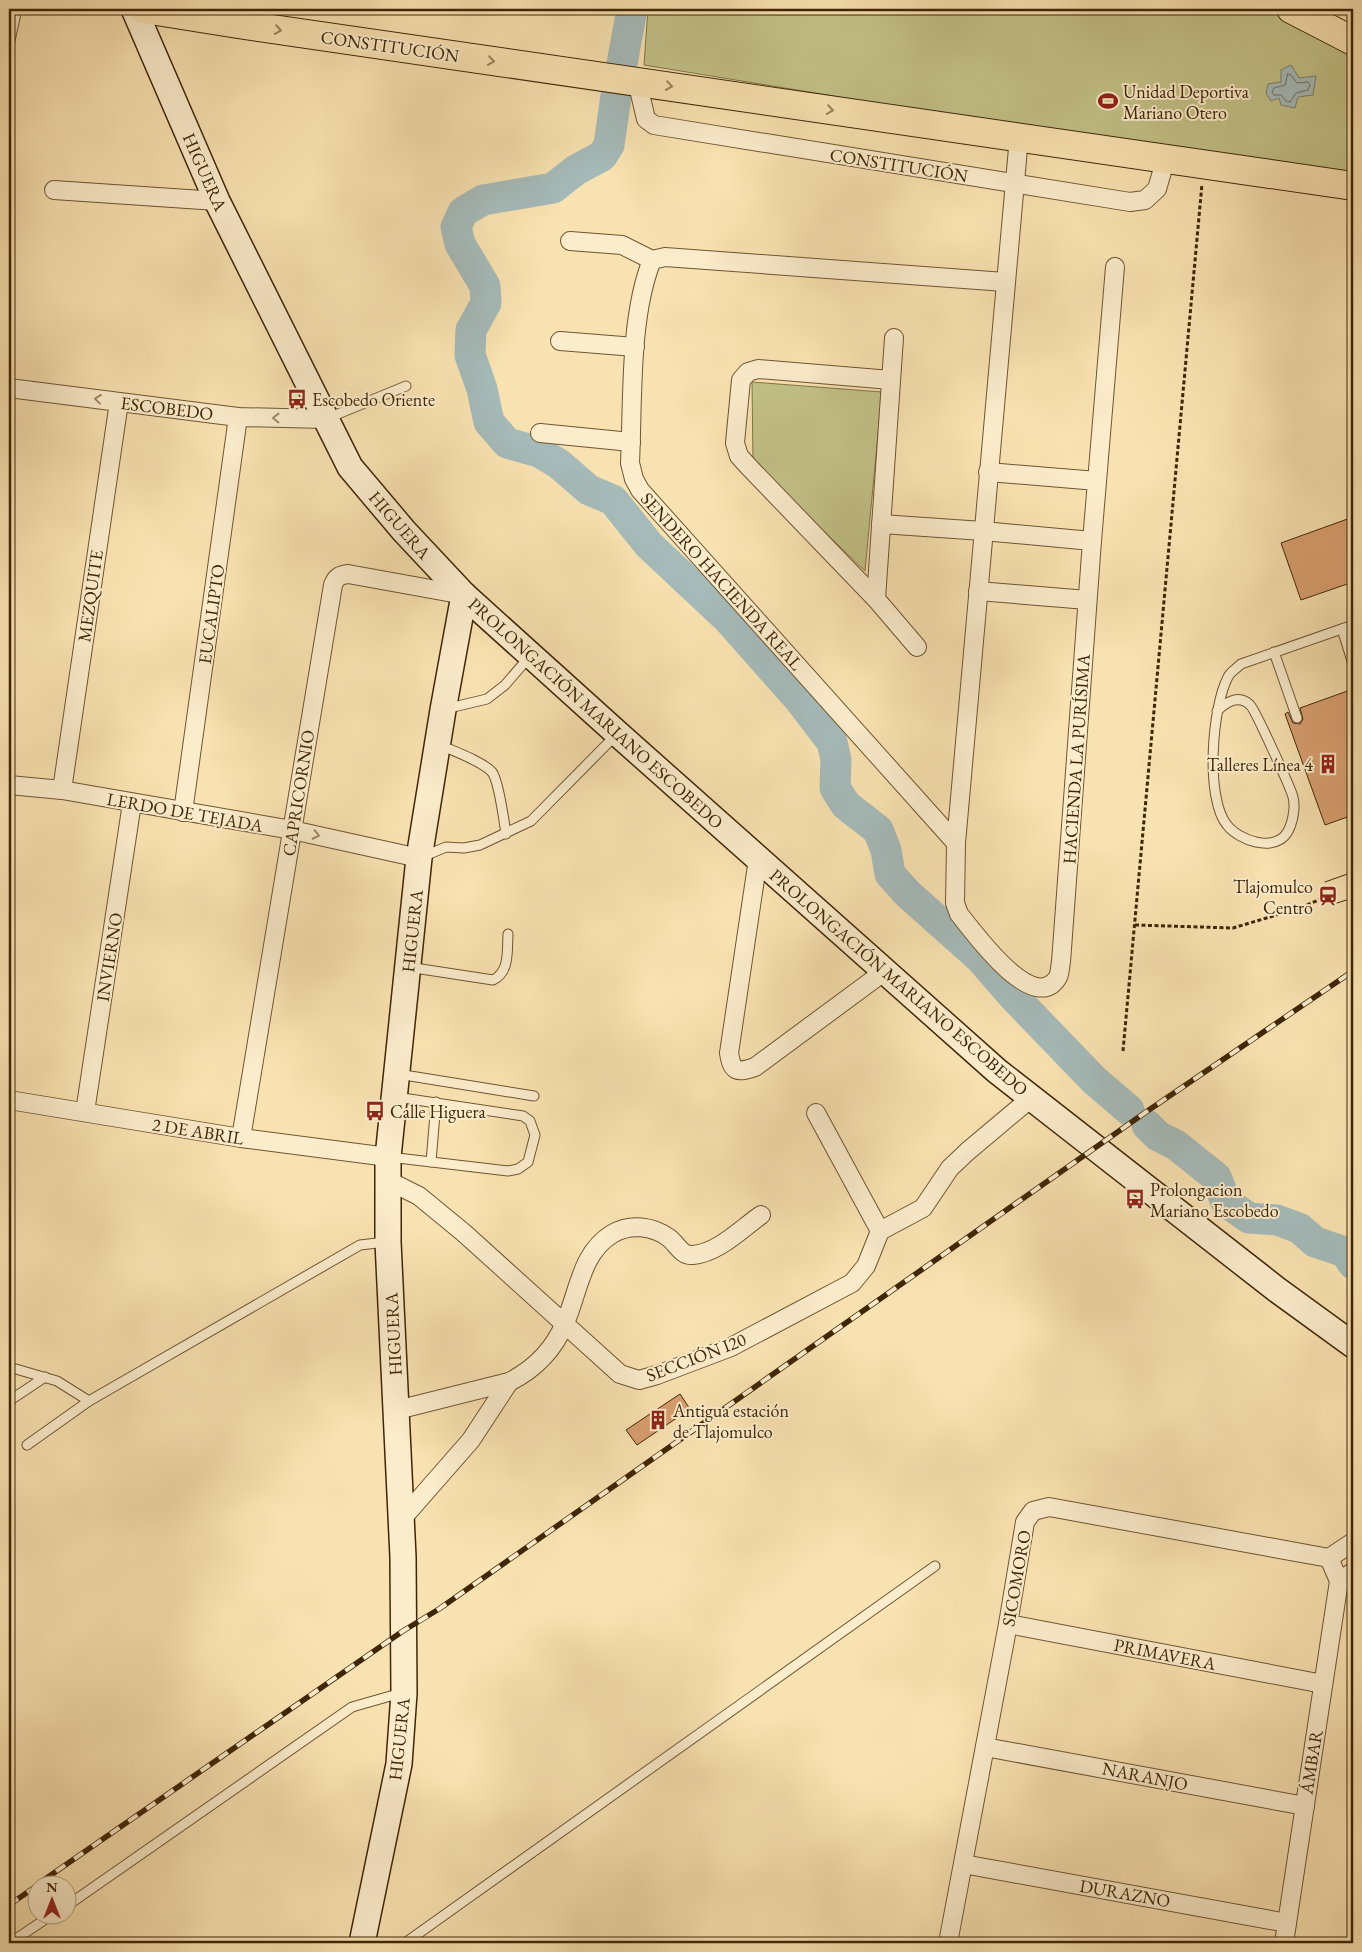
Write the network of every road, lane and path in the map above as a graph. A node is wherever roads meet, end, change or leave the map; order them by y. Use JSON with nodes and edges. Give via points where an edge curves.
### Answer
{"nodes":[{"id":1,"x":17,"y":9,"type":"edge"},
{"id":2,"x":134,"y":9,"type":"edge"},
{"id":3,"x":144,"y":9,"type":"edge"},
{"id":4,"x":1291,"y":9,"type":"edge"},
{"id":5,"x":238,"y":16,"type":"edge"},
{"id":6,"x":1353,"y":41,"type":"edge"},
{"id":7,"x":9,"y":45,"type":"edge"},
{"id":8,"x":637,"y":82,"type":"junction"},
{"id":9,"x":1019,"y":137,"type":"junction"},
{"id":10,"x":1166,"y":158,"type":"junction"},
{"id":11,"x":1204,"y":164,"type":"junction"},
{"id":12,"x":1014,"y":183,"type":"junction"},
{"id":13,"x":1353,"y":186,"type":"edge"},
{"id":14,"x":54,"y":190,"type":"dead end"},
{"id":15,"x":217,"y":201,"type":"junction"},
{"id":16,"x":570,"y":241,"type":"dead end"},
{"id":17,"x":652,"y":260,"type":"junction"},
{"id":18,"x":1115,"y":266,"type":"dead end"},
{"id":19,"x":1005,"y":282,"type":"junction"},
{"id":20,"x":894,"y":338,"type":"dead end"},
{"id":21,"x":560,"y":341,"type":"dead end"},
{"id":22,"x":635,"y":347,"type":"junction"},
{"id":23,"x":891,"y":380,"type":"junction"},
{"id":24,"x":406,"y":386,"type":"dead end"},
{"id":25,"x":9,"y":388,"type":"edge"},
{"id":26,"x":119,"y":402,"type":"junction"},
{"id":27,"x":238,"y":417,"type":"junction"},
{"id":28,"x":325,"y":419,"type":"junction"},
{"id":29,"x":540,"y":433,"type":"dead end"},
{"id":30,"x":631,"y":442,"type":"junction"},
{"id":31,"x":988,"y":472,"type":"junction"},
{"id":32,"x":1097,"y":481,"type":"junction"},
{"id":33,"x":882,"y":524,"type":"junction"},
{"id":34,"x":983,"y":531,"type":"junction"},
{"id":35,"x":1092,"y":541,"type":"junction"},
{"id":36,"x":978,"y":591,"type":"junction"},
{"id":37,"x":464,"y":595,"type":"junction"},
{"id":38,"x":876,"y":599,"type":"junction"},
{"id":39,"x":1087,"y":600,"type":"junction"},
{"id":40,"x":1353,"y":625,"type":"edge"},
{"id":41,"x":1342,"y":629,"type":"junction"},
{"id":42,"x":917,"y":647,"type":"dead end"},
{"id":43,"x":1274,"y":652,"type":"junction"},
{"id":44,"x":531,"y":655,"type":"junction"},
{"id":45,"x":1353,"y":664,"type":"edge"},
{"id":46,"x":443,"y":710,"type":"junction"},
{"id":47,"x":1217,"y":711,"type":"junction"},
{"id":48,"x":1296,"y":718,"type":"dead end"},
{"id":49,"x":618,"y":734,"type":"junction"},
{"id":50,"x":437,"y":744,"type":"junction"},
{"id":51,"x":9,"y":785,"type":"edge"},
{"id":52,"x":62,"y":790,"type":"junction"},
{"id":53,"x":132,"y":803,"type":"junction"},
{"id":54,"x":183,"y":812,"type":"junction"},
{"id":55,"x":292,"y":830,"type":"junction"},
{"id":56,"x":506,"y":834,"type":"junction"},
{"id":57,"x":956,"y":843,"type":"junction"},
{"id":58,"x":420,"y":858,"type":"junction"},
{"id":59,"x":758,"y":858,"type":"junction"},
{"id":60,"x":1330,"y":895,"type":"dead end"},
{"id":61,"x":1135,"y":925,"type":"junction"},
{"id":62,"x":508,"y":934,"type":"dead end"},
{"id":63,"x":408,"y":967,"type":"junction"},
{"id":64,"x":885,"y":971,"type":"junction"},
{"id":65,"x":1124,"y":1051,"type":"dead end"},
{"id":66,"x":395,"y":1085,"type":"junction"},
{"id":67,"x":534,"y":1096,"type":"dead end"},
{"id":68,"x":1031,"y":1098,"type":"junction"},
{"id":69,"x":9,"y":1100,"type":"edge"},
{"id":70,"x":436,"y":1102,"type":"junction"},
{"id":71,"x":85,"y":1112,"type":"junction"},
{"id":72,"x":816,"y":1113,"type":"dead end"},
{"id":73,"x":241,"y":1138,"type":"junction"},
{"id":74,"x":431,"y":1162,"type":"junction"},
{"id":75,"x":387,"y":1168,"type":"junction"},
{"id":76,"x":761,"y":1215,"type":"dead end"},
{"id":77,"x":880,"y":1231,"type":"junction"},
{"id":78,"x":388,"y":1242,"type":"junction"},
{"id":79,"x":565,"y":1324,"type":"junction"},
{"id":80,"x":1353,"y":1345,"type":"edge"},
{"id":81,"x":9,"y":1367,"type":"edge"},
{"id":82,"x":45,"y":1377,"type":"junction"},
{"id":83,"x":509,"y":1382,"type":"junction"},
{"id":84,"x":9,"y":1401,"type":"edge"},
{"id":85,"x":89,"y":1401,"type":"junction"},
{"id":86,"x":397,"y":1410,"type":"junction"},
{"id":87,"x":27,"y":1445,"type":"dead end"},
{"id":88,"x":401,"y":1520,"type":"junction"},
{"id":89,"x":1353,"y":1542,"type":"edge"},
{"id":90,"x":1329,"y":1558,"type":"junction"},
{"id":91,"x":935,"y":1566,"type":"dead end"},
{"id":92,"x":1346,"y":1576,"type":"edge"},
{"id":93,"x":1008,"y":1624,"type":"junction"},
{"id":94,"x":1323,"y":1684,"type":"junction"},
{"id":95,"x":404,"y":1692,"type":"junction"},
{"id":96,"x":985,"y":1746,"type":"junction"},
{"id":97,"x":1305,"y":1806,"type":"junction"},
{"id":98,"x":963,"y":1864,"type":"junction"},
{"id":99,"x":78,"y":1898,"type":"edge"},
{"id":100,"x":1286,"y":1923,"type":"junction"},
{"id":101,"x":38,"y":1924,"type":"edge"},
{"id":102,"x":10,"y":1943,"type":"edge"},
{"id":103,"x":362,"y":1943,"type":"edge"},
{"id":104,"x":405,"y":1943,"type":"edge"},
{"id":105,"x":948,"y":1943,"type":"edge"},
{"id":106,"x":1284,"y":1943,"type":"edge"}],
"edges":[{"from":1,"to":7,"type":"lane"},
{"from":2,"to":15,"type":"main road","name":"HIGUERA"},
{"from":3,"to":5,"type":"main road","name":"CONSTITUCIÓN"},
{"from":4,"to":6,"type":"main road"},
{"from":5,"to":8,"type":"main road","name":"CONSTITUCIÓN","one_way":true},
{"from":8,"to":9,"type":"main road","name":"CONSTITUCIÓN","one_way":true},
{"from":8,"to":12,"type":"street","name":"CONSTITUCIÓN","via":[[646,119],[654,125]]},
{"from":9,"to":10,"type":"main road","name":"CONSTITUCIÓN"},
{"from":9,"to":12,"type":"street"},
{"from":10,"to":11,"type":"main road","name":"CONSTITUCIÓN"},
{"from":10,"to":12,"type":"street","name":"CONSTITUCIÓN","via":[[1157,189],[1145,200],[1130,202]]},
{"from":11,"to":13,"type":"main road","name":"CONSTITUCIÓN"},
{"from":11,"to":61,"type":"path"},
{"from":12,"to":19,"type":"street"},
{"from":14,"to":15,"type":"street"},
{"from":15,"to":28,"type":"main road","name":"HIGUERA"},
{"from":16,"to":17,"type":"street","via":[[622,245]]},
{"from":17,"to":19,"type":"street","via":[[665,257]]},
{"from":17,"to":22,"type":"street","name":"SENDERO HACIENDA REAL","via":[[642,291]]},
{"from":18,"to":32,"type":"street","name":"HACIENDA LA PURÍSIMA"},
{"from":19,"to":31,"type":"street"},
{"from":20,"to":23,"type":"street"},
{"from":21,"to":22,"type":"street"},
{"from":22,"to":30,"type":"street","name":"SENDERO HACIENDA REAL"},
{"from":23,"to":33,"type":"street"},
{"from":23,"to":38,"type":"street","via":[[758,369],[748,372],[741,380],[735,443],[739,456],[748,466]]},
{"from":24,"to":28,"type":"lane"},
{"from":26,"to":25,"type":"street","name":"ESCOBEDO","one_way":true},
{"from":26,"to":27,"type":"street","name":"ESCOBEDO"},
{"from":26,"to":52,"type":"street","name":"MEZQUITE"},
{"from":28,"to":27,"type":"street","name":"ESCOBEDO","one_way":true},
{"from":27,"to":54,"type":"street","name":"EUCALIPTO"},
{"from":28,"to":37,"type":"main road","name":"HIGUERA","via":[[350,467]]},
{"from":29,"to":30,"type":"street"},
{"from":30,"to":57,"type":"street","name":"SENDERO HACIENDA REAL","via":[[630,463],[640,490]]},
{"from":31,"to":32,"type":"street"},
{"from":31,"to":34,"type":"street"},
{"from":32,"to":35,"type":"street","name":"HACIENDA LA PURÍSIMA"},
{"from":33,"to":34,"type":"street"},
{"from":33,"to":38,"type":"street"},
{"from":34,"to":35,"type":"street"},
{"from":34,"to":36,"type":"street"},
{"from":35,"to":39,"type":"street","name":"HACIENDA LA PURÍSIMA"},
{"from":36,"to":39,"type":"street"},
{"from":36,"to":57,"type":"street"},
{"from":37,"to":44,"type":"main road","name":"PROLONGACIÓN MARIANO ESCOBEDO"},
{"from":37,"to":46,"type":"main road","name":"HIGUERA"},
{"from":37,"to":55,"type":"street","name":"CAPRICORNIO","via":[[348,574],[336,579]]},
{"from":38,"to":42,"type":"street"},
{"from":39,"to":57,"type":"street","name":"HACIENDA LA PURÍSIMA","via":[[1062,962],[1058,977],[1049,985],[1027,984],[1007,970],[959,914],[955,903]]},
{"from":40,"to":41,"type":"lane"},
{"from":41,"to":43,"type":"lane"},
{"from":41,"to":45,"type":"lane"},
{"from":43,"to":47,"type":"lane","via":[[1241,664],[1228,676]]},
{"from":43,"to":48,"type":"lane"},
{"from":44,"to":46,"type":"lane","via":[[505,685],[487,699]]},
{"from":44,"to":49,"type":"main road","name":"PROLONGACIÓN MARIANO ESCOBEDO"},
{"from":46,"to":50,"type":"main road","name":"HIGUERA"},
{"from":47,"to":47,"type":"lane","via":[[1213,754],[1216,799],[1227,824],[1248,840],[1266,844],[1282,839],[1292,823],[1294,798],[1260,722],[1250,705],[1239,700],[1226,702]]},
{"from":49,"to":56,"type":"lane","via":[[530,821]]},
{"from":49,"to":59,"type":"main road","name":"PROLONGACIÓN MARIANO ESCOBEDO"},
{"from":50,"to":56,"type":"lane","via":[[466,756],[492,773]]},
{"from":50,"to":58,"type":"main road","name":"HIGUERA"},
{"from":51,"to":52,"type":"street","name":"LERDO DE TEJADA"},
{"from":52,"to":53,"type":"street","name":"LERDO DE TEJADA"},
{"from":53,"to":54,"type":"street","name":"LERDO DE TEJADA"},
{"from":53,"to":71,"type":"street","name":"INVIERNO"},
{"from":54,"to":55,"type":"street","name":"LERDO DE TEJADA"},
{"from":55,"to":58,"type":"street","name":"LERDO DE TEJADA","one_way":true},
{"from":55,"to":73,"type":"street","name":"CAPRICORNIO"},
{"from":56,"to":58,"type":"lane","via":[[480,845],[446,847]]},
{"from":58,"to":63,"type":"main road","name":"HIGUERA"},
{"from":59,"to":64,"type":"main road","name":"PROLONGACIÓN MARIANO ESCOBEDO"},
{"from":59,"to":64,"type":"street","via":[[729,1053],[735,1069],[742,1071],[755,1067]]},
{"from":60,"to":61,"type":"path","via":[[1300,908],[1234,928]]},
{"from":61,"to":65,"type":"path"},
{"from":62,"to":63,"type":"lane","via":[[505,971],[493,980]]},
{"from":63,"to":66,"type":"main road","name":"HIGUERA"},
{"from":64,"to":68,"type":"main road","name":"PROLONGACIÓN MARIANO ESCOBEDO"},
{"from":66,"to":67,"type":"lane"},
{"from":66,"to":70,"type":"lane"},
{"from":66,"to":75,"type":"main road","name":"HIGUERA"},
{"from":68,"to":77,"type":"street","via":[[950,1168],[924,1208]]},
{"from":68,"to":80,"type":"main road","name":"PROLONGACIÓN MARIANO ESCOBEDO"},
{"from":69,"to":71,"type":"street","name":"2 DE ABRIL"},
{"from":70,"to":74,"type":"lane"},
{"from":70,"to":74,"type":"lane","via":[[523,1116],[530,1121],[535,1135],[528,1162],[518,1169],[508,1171]]},
{"from":71,"to":73,"type":"street","name":"2 DE ABRIL"},
{"from":72,"to":77,"type":"street"},
{"from":73,"to":75,"type":"street","name":"2 DE ABRIL"},
{"from":74,"to":75,"type":"lane"},
{"from":75,"to":78,"type":"main road","name":"HIGUERA"},
{"from":75,"to":79,"type":"street","name":"SECCIÓN I20"},
{"from":76,"to":79,"type":"street","via":[[711,1251],[691,1255],[679,1250],[670,1238],[649,1228],[631,1227],[612,1234],[589,1256]]},
{"from":77,"to":79,"type":"street","name":"SECCIÓN I20","via":[[866,1266],[852,1283],[731,1347],[657,1375],[639,1380],[620,1374]]},
{"from":78,"to":85,"type":"lane","via":[[360,1246]]},
{"from":78,"to":86,"type":"main road","name":"HIGUERA"},
{"from":79,"to":83,"type":"street","via":[[547,1354],[523,1375]]},
{"from":81,"to":82,"type":"lane"},
{"from":82,"to":84,"type":"lane"},
{"from":82,"to":85,"type":"lane"},
{"from":83,"to":86,"type":"street"},
{"from":83,"to":88,"type":"street","via":[[472,1440]]},
{"from":85,"to":87,"type":"lane"},
{"from":86,"to":88,"type":"main road","name":"HIGUERA"},
{"from":88,"to":95,"type":"main road","name":"HIGUERA"},
{"from":89,"to":90,"type":"street"},
{"from":90,"to":92,"type":"street","name":"ÁMBAR"},
{"from":90,"to":93,"type":"street","name":"SICOMORO","via":[[1049,1507],[1033,1512],[1025,1522]]},
{"from":91,"to":104,"type":"lane"},
{"from":92,"to":94,"type":"street","name":"ÁMBAR"},
{"from":93,"to":94,"type":"street","name":"PRIMAVERA"},
{"from":93,"to":96,"type":"street","name":"SICOMORO"},
{"from":94,"to":97,"type":"street","name":"ÁMBAR"},
{"from":95,"to":99,"type":"lane","via":[[352,1707]]},
{"from":95,"to":103,"type":"main road","name":"HIGUERA","via":[[399,1764]]},
{"from":96,"to":97,"type":"street","name":"NARANJO"},
{"from":96,"to":98,"type":"street","name":"SICOMORO"},
{"from":97,"to":100,"type":"street","name":"ÁMBAR"},
{"from":98,"to":100,"type":"street","name":"DURAZNO"},
{"from":98,"to":105,"type":"street","name":"SICOMORO"},
{"from":100,"to":106,"type":"street","name":"ÁMBAR"},
{"from":101,"to":102,"type":"lane"}]}
